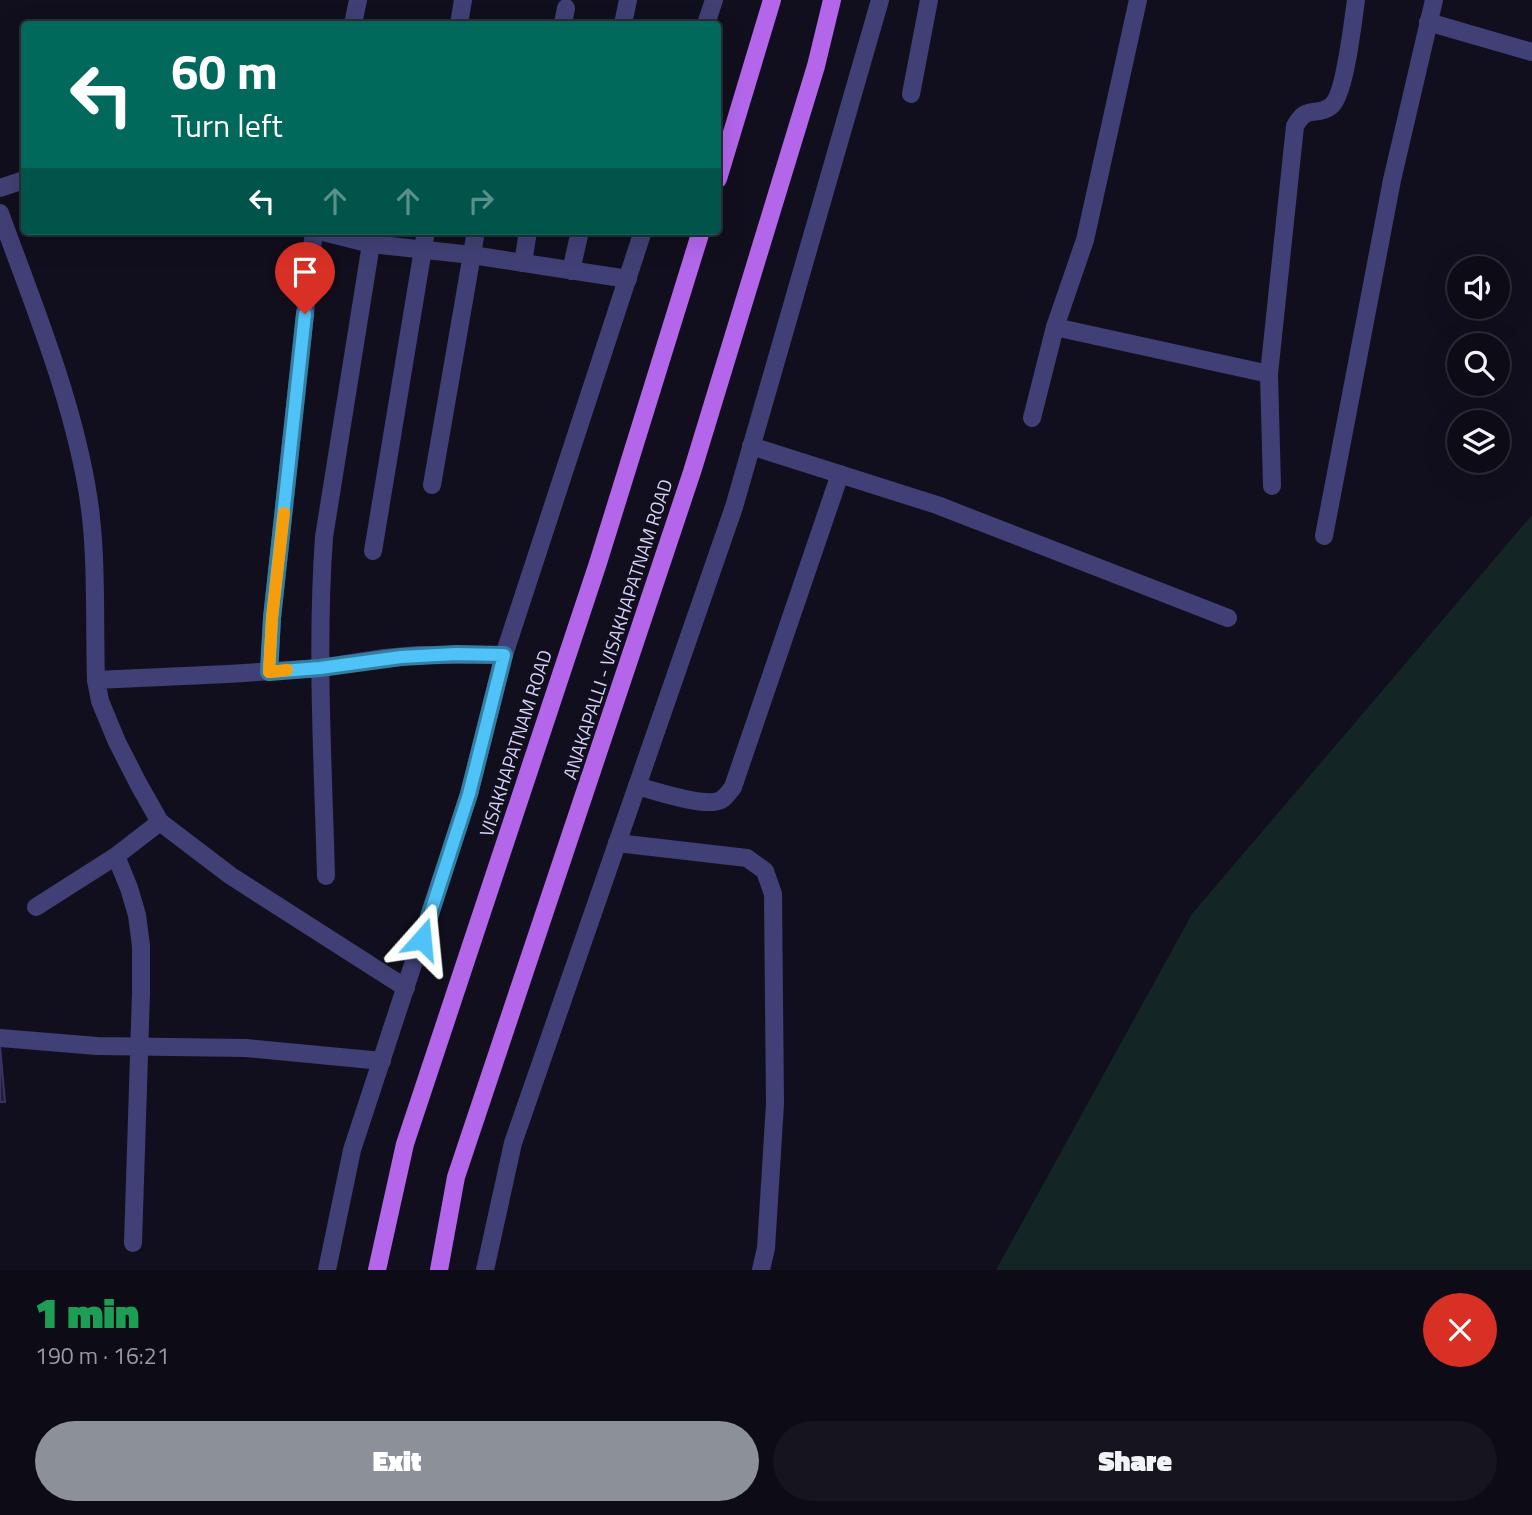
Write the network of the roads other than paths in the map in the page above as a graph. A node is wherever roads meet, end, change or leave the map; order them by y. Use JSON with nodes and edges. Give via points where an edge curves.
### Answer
{"nodes":[{"id":1,"x":358,"y":0,"type":"edge"},
{"id":2,"x":463,"y":0,"type":"edge"},
{"id":3,"x":628,"y":0,"type":"edge"},
{"id":4,"x":714,"y":0,"type":"edge"},
{"id":5,"x":772,"y":0,"type":"edge"},
{"id":6,"x":832,"y":0,"type":"edge"},
{"id":7,"x":880,"y":0,"type":"edge"},
{"id":8,"x":929,"y":0,"type":"edge"},
{"id":9,"x":1138,"y":0,"type":"edge"},
{"id":10,"x":1356,"y":0,"type":"edge"},
{"id":11,"x":1434,"y":0,"type":"edge"},
{"id":12,"x":354,"y":21,"type":"edge"},
{"id":13,"x":460,"y":21,"type":"edge"},
{"id":14,"x":624,"y":21,"type":"edge"},
{"id":15,"x":707,"y":21,"type":"edge"},
{"id":16,"x":1428,"y":22,"type":"junction"},
{"id":17,"x":1532,"y":52,"type":"edge"},
{"id":18,"x":911,"y":94,"type":"dead end"},
{"id":19,"x":721,"y":169,"type":"edge"},
{"id":20,"x":21,"y":181,"type":"edge"},
{"id":21,"x":0,"y":188,"type":"edge"},
{"id":22,"x":0,"y":213,"type":"edge"},
{"id":23,"x":317,"y":235,"type":"edge"},
{"id":24,"x":334,"y":235,"type":"edge"},
{"id":25,"x":425,"y":235,"type":"edge"},
{"id":26,"x":475,"y":235,"type":"edge"},
{"id":27,"x":527,"y":235,"type":"edge"},
{"id":28,"x":579,"y":235,"type":"edge"},
{"id":29,"x":642,"y":235,"type":"edge"},
{"id":30,"x":700,"y":235,"type":"edge"},
{"id":31,"x":371,"y":244,"type":"junction"},
{"id":32,"x":423,"y":251,"type":"junction"},
{"id":33,"x":472,"y":255,"type":"junction"},
{"id":34,"x":523,"y":263,"type":"junction"},
{"id":35,"x":571,"y":271,"type":"junction"},
{"id":36,"x":628,"y":279,"type":"junction"},
{"id":37,"x":1055,"y":327,"type":"junction"},
{"id":38,"x":1269,"y":374,"type":"junction"},
{"id":39,"x":1032,"y":418,"type":"dead end"},
{"id":40,"x":751,"y":446,"type":"junction"},
{"id":41,"x":840,"y":474,"type":"junction"},
{"id":42,"x":432,"y":485,"type":"dead end"},
{"id":43,"x":1272,"y":486,"type":"dead end"},
{"id":44,"x":1324,"y":536,"type":"dead end"},
{"id":45,"x":373,"y":551,"type":"dead end"},
{"id":46,"x":1228,"y":618,"type":"dead end"},
{"id":47,"x":504,"y":655,"type":"junction"},
{"id":48,"x":320,"y":668,"type":"junction"},
{"id":49,"x":269,"y":672,"type":"junction"},
{"id":50,"x":96,"y":680,"type":"junction"},
{"id":51,"x":637,"y":786,"type":"junction"},
{"id":52,"x":160,"y":822,"type":"junction"},
{"id":53,"x":617,"y":843,"type":"junction"},
{"id":54,"x":116,"y":856,"type":"junction"},
{"id":55,"x":326,"y":876,"type":"dead end"},
{"id":56,"x":36,"y":907,"type":"dead end"},
{"id":57,"x":406,"y":988,"type":"junction"},
{"id":58,"x":0,"y":1038,"type":"edge"},
{"id":59,"x":140,"y":1047,"type":"junction"},
{"id":60,"x":382,"y":1060,"type":"junction"},
{"id":61,"x":133,"y":1243,"type":"dead end"},
{"id":62,"x":327,"y":1270,"type":"edge"},
{"id":63,"x":377,"y":1270,"type":"edge"},
{"id":64,"x":439,"y":1270,"type":"edge"},
{"id":65,"x":485,"y":1270,"type":"edge"},
{"id":66,"x":761,"y":1270,"type":"edge"}],
"edges":[{"from":1,"to":12,"type":"street"},
{"from":2,"to":13,"type":"street"},
{"from":3,"to":14,"type":"street"},
{"from":4,"to":15,"type":"street"},
{"from":5,"to":19,"type":"main road"},
{"from":6,"to":64,"type":"main road","name":"ANAKAPALLI - VISAKHAPATNAM ROAD","via":[[692,472],[456,1177]]},
{"from":7,"to":40,"type":"street"},
{"from":8,"to":18,"type":"street"},
{"from":9,"to":37,"type":"street","via":[[1085,240]]},
{"from":10,"to":38,"type":"street","via":[[1338,99],[1331,107],[1309,111],[1295,126]]},
{"from":11,"to":16,"type":"street"},
{"from":16,"to":17,"type":"street"},
{"from":16,"to":44,"type":"street","via":[[1392,180]]},
{"from":20,"to":21,"type":"street"},
{"from":22,"to":50,"type":"street","via":[[56,370],[86,483],[93,539]]},
{"from":23,"to":49,"type":"street"},
{"from":24,"to":31,"type":"street"},
{"from":25,"to":32,"type":"street"},
{"from":26,"to":33,"type":"street"},
{"from":27,"to":34,"type":"street"},
{"from":28,"to":35,"type":"street"},
{"from":29,"to":36,"type":"street"},
{"from":30,"to":63,"type":"main road","name":"VISAKHAPATNAM ROAD","via":[[405,1144]]},
{"from":31,"to":32,"type":"street"},
{"from":31,"to":48,"type":"street","via":[[324,537]]},
{"from":32,"to":33,"type":"street"},
{"from":32,"to":45,"type":"street"},
{"from":33,"to":34,"type":"street"},
{"from":33,"to":42,"type":"street"},
{"from":34,"to":35,"type":"street"},
{"from":35,"to":36,"type":"street"},
{"from":36,"to":47,"type":"street"},
{"from":37,"to":38,"type":"street"},
{"from":37,"to":39,"type":"street"},
{"from":38,"to":43,"type":"street"},
{"from":40,"to":41,"type":"street"},
{"from":40,"to":51,"type":"street"},
{"from":41,"to":46,"type":"street","via":[[937,505]]},
{"from":41,"to":51,"type":"street","via":[[733,787],[711,803]]},
{"from":47,"to":48,"type":"street","via":[[419,655]]},
{"from":47,"to":57,"type":"street","via":[[469,794]]},
{"from":48,"to":49,"type":"street"},
{"from":48,"to":55,"type":"street"},
{"from":49,"to":50,"type":"street"},
{"from":50,"to":52,"type":"street","via":[[117,742]]},
{"from":51,"to":53,"type":"street"},
{"from":52,"to":54,"type":"street"},
{"from":52,"to":57,"type":"street","via":[[231,876]]},
{"from":53,"to":65,"type":"street","via":[[513,1143]]},
{"from":53,"to":66,"type":"street","via":[[747,858],[765,870],[774,894],[775,1104]]},
{"from":54,"to":56,"type":"street"},
{"from":54,"to":59,"type":"street","via":[[140,936]]},
{"from":57,"to":60,"type":"street"},
{"from":58,"to":59,"type":"street"},
{"from":59,"to":60,"type":"street","via":[[246,1048]]},
{"from":59,"to":61,"type":"street"},
{"from":60,"to":62,"type":"street","via":[[352,1150]]}]}
